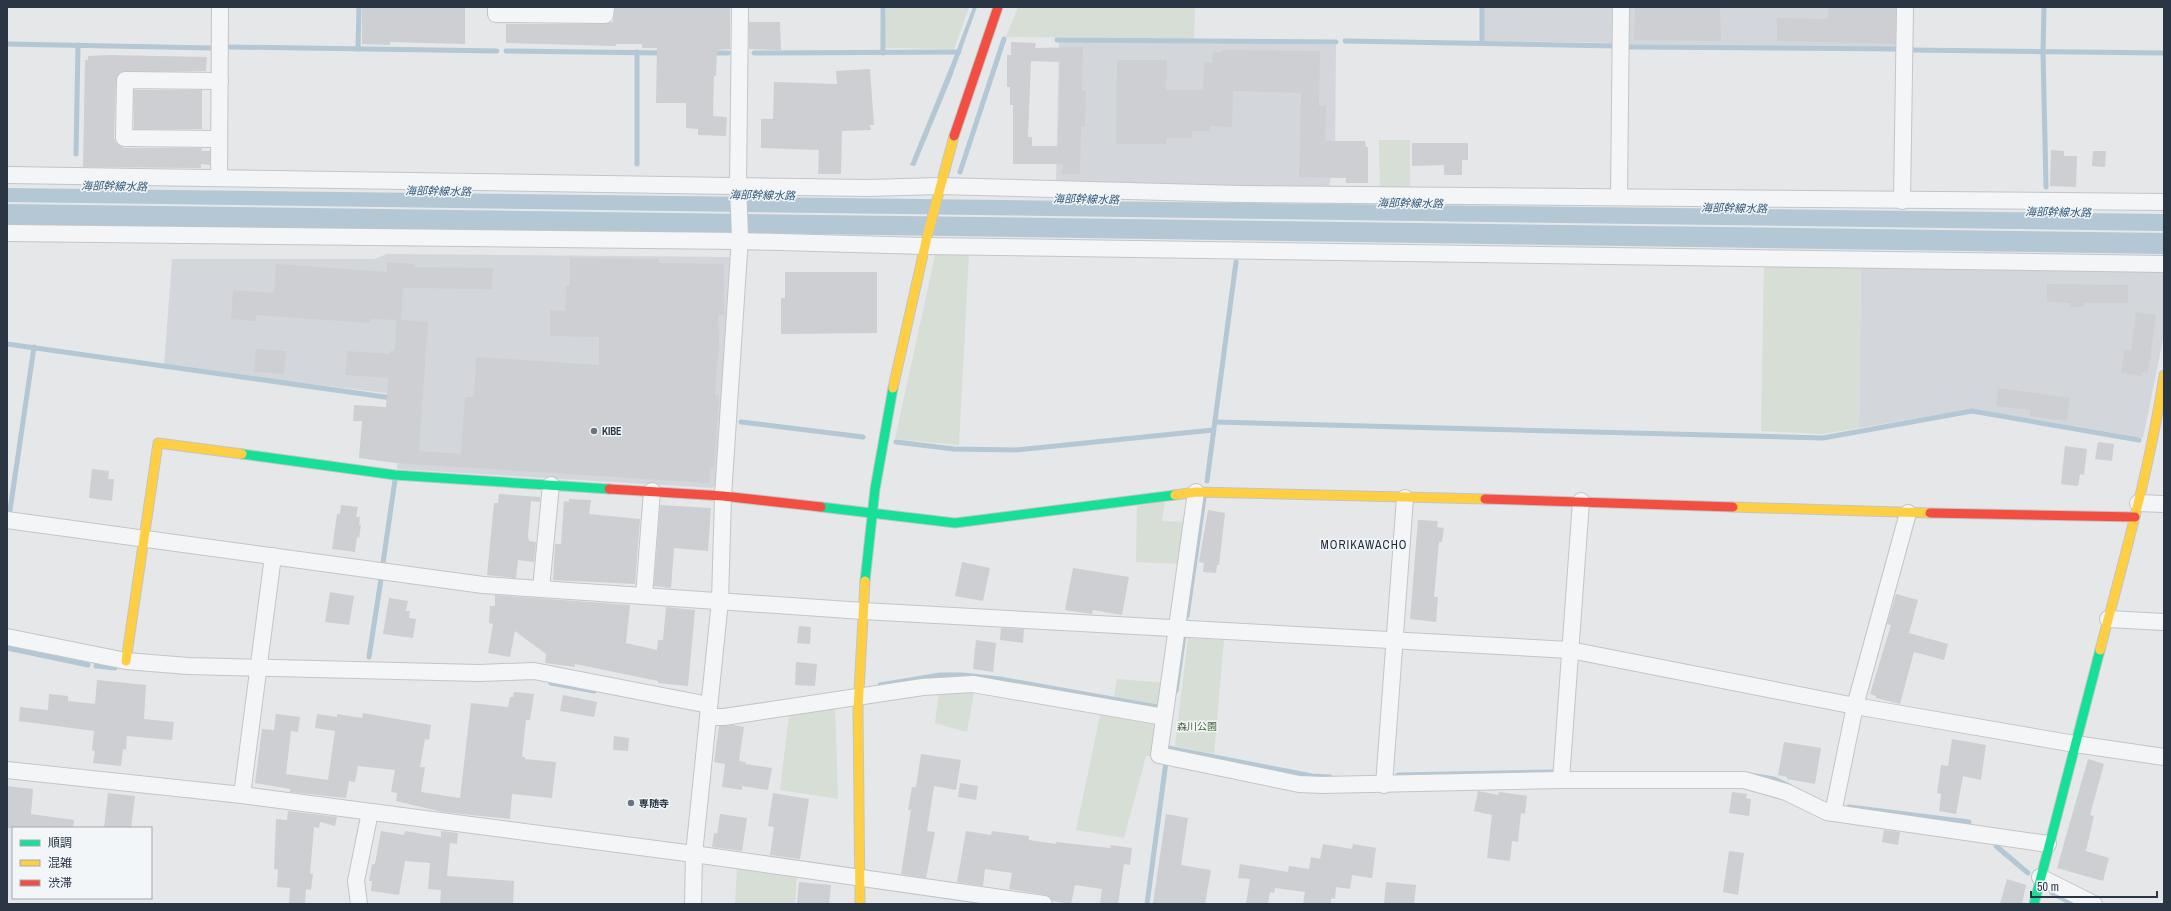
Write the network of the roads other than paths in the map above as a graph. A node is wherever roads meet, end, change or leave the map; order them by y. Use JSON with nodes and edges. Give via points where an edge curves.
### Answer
{"nodes":[{"id":1,"x":220,"y":7,"type":"edge"},
{"id":2,"x":496,"y":7,"type":"edge"},
{"id":3,"x":606,"y":7,"type":"edge"},
{"id":4,"x":740,"y":7,"type":"edge"},
{"id":5,"x":998,"y":7,"type":"edge"},
{"id":6,"x":1621,"y":7,"type":"edge"},
{"id":7,"x":1905,"y":7,"type":"edge"},
{"id":8,"x":220,"y":82,"type":"junction"},
{"id":9,"x":219,"y":139,"type":"junction"},
{"id":10,"x":7,"y":175,"type":"edge"},
{"id":11,"x":219,"y":178,"type":"junction"},
{"id":12,"x":738,"y":188,"type":"junction"},
{"id":13,"x":938,"y":190,"type":"junction"},
{"id":14,"x":1619,"y":197,"type":"junction"},
{"id":15,"x":1902,"y":201,"type":"junction"},
{"id":16,"x":2164,"y":202,"type":"edge"},
{"id":17,"x":7,"y":233,"type":"edge"},
{"id":18,"x":739,"y":239,"type":"junction"},
{"id":19,"x":924,"y":246,"type":"junction"},
{"id":20,"x":2164,"y":264,"type":"edge"},
{"id":21,"x":2164,"y":375,"type":"edge"},
{"id":22,"x":552,"y":485,"type":"junction"},
{"id":23,"x":652,"y":491,"type":"junction"},
{"id":24,"x":1196,"y":492,"type":"junction"},
{"id":25,"x":723,"y":496,"type":"junction"},
{"id":26,"x":1405,"y":498,"type":"junction"},
{"id":27,"x":1581,"y":501,"type":"junction"},
{"id":28,"x":2164,"y":504,"type":"edge"},
{"id":29,"x":2136,"y":510,"type":"junction"},
{"id":30,"x":872,"y":514,"type":"junction"},
{"id":31,"x":1908,"y":514,"type":"junction"},
{"id":32,"x":7,"y":520,"type":"edge"},
{"id":33,"x":144,"y":538,"type":"junction"},
{"id":34,"x":273,"y":556,"type":"junction"},
{"id":35,"x":541,"y":589,"type":"junction"},
{"id":36,"x":644,"y":596,"type":"junction"},
{"id":37,"x":720,"y":601,"type":"junction"},
{"id":38,"x":863,"y":611,"type":"junction"},
{"id":39,"x":2108,"y":619,"type":"junction"},
{"id":40,"x":2164,"y":622,"type":"edge"},
{"id":41,"x":1175,"y":628,"type":"junction"},
{"id":42,"x":7,"y":637,"type":"edge"},
{"id":43,"x":1396,"y":639,"type":"junction"},
{"id":44,"x":1570,"y":650,"type":"junction"},
{"id":45,"x":126,"y":661,"type":"junction"},
{"id":46,"x":258,"y":669,"type":"junction"},
{"id":47,"x":860,"y":696,"type":"junction"},
{"id":48,"x":1855,"y":706,"type":"junction"},
{"id":49,"x":708,"y":711,"type":"junction"},
{"id":50,"x":1164,"y":717,"type":"junction"},
{"id":51,"x":2074,"y":744,"type":"junction"},
{"id":52,"x":2164,"y":757,"type":"edge"},
{"id":53,"x":7,"y":770,"type":"edge"},
{"id":54,"x":1562,"y":780,"type":"junction"},
{"id":55,"x":1384,"y":785,"type":"junction"},
{"id":56,"x":242,"y":795,"type":"junction"},
{"id":57,"x":370,"y":812,"type":"junction"},
{"id":58,"x":1834,"y":813,"type":"junction"},
{"id":59,"x":2048,"y":844,"type":"junction"},
{"id":60,"x":694,"y":854,"type":"junction"},
{"id":61,"x":2040,"y":877,"type":"junction"},
{"id":62,"x":859,"y":878,"type":"junction"},
{"id":63,"x":1020,"y":902,"type":"edge"},
{"id":64,"x":359,"y":904,"type":"edge"},
{"id":65,"x":693,"y":904,"type":"edge"},
{"id":66,"x":860,"y":904,"type":"edge"},
{"id":67,"x":1044,"y":904,"type":"edge"},
{"id":68,"x":2034,"y":904,"type":"edge"},
{"id":69,"x":2094,"y":904,"type":"edge"}],
"edges":[{"from":1,"to":8,"type":"street"},
{"from":2,"to":3,"type":"street","via":[[496,14],[606,15]]},
{"from":4,"to":12,"type":"street"},
{"from":5,"to":13,"type":"street","via":[[979,55]]},
{"from":6,"to":14,"type":"street"},
{"from":7,"to":15,"type":"street"},
{"from":8,"to":9,"type":"street"},
{"from":8,"to":9,"type":"street","via":[[125,80],[124,138]]},
{"from":9,"to":11,"type":"street"},
{"from":10,"to":11,"type":"street"},
{"from":11,"to":12,"type":"street"},
{"from":12,"to":13,"type":"street"},
{"from":12,"to":18,"type":"street"},
{"from":13,"to":14,"type":"street"},
{"from":13,"to":19,"type":"street"},
{"from":14,"to":15,"type":"street"},
{"from":15,"to":16,"type":"street"},
{"from":17,"to":18,"type":"street"},
{"from":18,"to":19,"type":"street"},
{"from":18,"to":25,"type":"street"},
{"from":19,"to":20,"type":"street"},
{"from":19,"to":30,"type":"street","via":[[898,365]]},
{"from":21,"to":29,"type":"street","via":[[2159,409]]},
{"from":22,"to":23,"type":"street"},
{"from":22,"to":33,"type":"street","via":[[395,475],[158,443]]},
{"from":22,"to":35,"type":"street"},
{"from":23,"to":25,"type":"street"},
{"from":23,"to":36,"type":"street"},
{"from":24,"to":26,"type":"street"},
{"from":24,"to":30,"type":"street","via":[[956,523]]},
{"from":24,"to":41,"type":"street"},
{"from":25,"to":30,"type":"street"},
{"from":25,"to":37,"type":"street"},
{"from":26,"to":27,"type":"street"},
{"from":26,"to":43,"type":"street"},
{"from":27,"to":31,"type":"street"},
{"from":27,"to":44,"type":"street"},
{"from":28,"to":29,"type":"street"},
{"from":29,"to":31,"type":"street"},
{"from":29,"to":39,"type":"street"},
{"from":30,"to":38,"type":"street"},
{"from":31,"to":48,"type":"street"},
{"from":32,"to":33,"type":"street"},
{"from":33,"to":34,"type":"street"},
{"from":33,"to":45,"type":"street"},
{"from":34,"to":35,"type":"street","via":[[484,585]]},
{"from":34,"to":46,"type":"street"},
{"from":35,"to":36,"type":"street"},
{"from":36,"to":37,"type":"street"},
{"from":37,"to":38,"type":"street"},
{"from":37,"to":49,"type":"street"},
{"from":38,"to":41,"type":"street"},
{"from":38,"to":47,"type":"street"},
{"from":39,"to":40,"type":"street"},
{"from":39,"to":51,"type":"street"},
{"from":41,"to":43,"type":"street"},
{"from":41,"to":50,"type":"street"},
{"from":42,"to":45,"type":"street"},
{"from":43,"to":44,"type":"street"},
{"from":43,"to":55,"type":"street"},
{"from":44,"to":48,"type":"street"},
{"from":44,"to":54,"type":"street"},
{"from":45,"to":46,"type":"street"},
{"from":46,"to":49,"type":"street","via":[[479,673],[534,670]]},
{"from":46,"to":56,"type":"street"},
{"from":47,"to":49,"type":"street","via":[[724,717]]},
{"from":47,"to":50,"type":"street","via":[[923,687],[973,684]]},
{"from":47,"to":62,"type":"street"},
{"from":48,"to":51,"type":"street"},
{"from":48,"to":58,"type":"street"},
{"from":49,"to":60,"type":"street"},
{"from":50,"to":55,"type":"street","via":[[1158,755],[1299,784]]},
{"from":51,"to":52,"type":"street"},
{"from":51,"to":59,"type":"street"},
{"from":53,"to":56,"type":"street"},
{"from":54,"to":55,"type":"street"},
{"from":54,"to":58,"type":"street","via":[[1744,780],[1786,792]]},
{"from":56,"to":57,"type":"street"},
{"from":57,"to":60,"type":"street"},
{"from":57,"to":64,"type":"street","via":[[356,881]]},
{"from":58,"to":59,"type":"street"},
{"from":59,"to":61,"type":"street"},
{"from":60,"to":62,"type":"street"},
{"from":60,"to":65,"type":"street"},
{"from":61,"to":68,"type":"street"},
{"from":61,"to":69,"type":"street"},
{"from":62,"to":63,"type":"street"},
{"from":62,"to":66,"type":"street"},
{"from":63,"to":67,"type":"street"}]}
